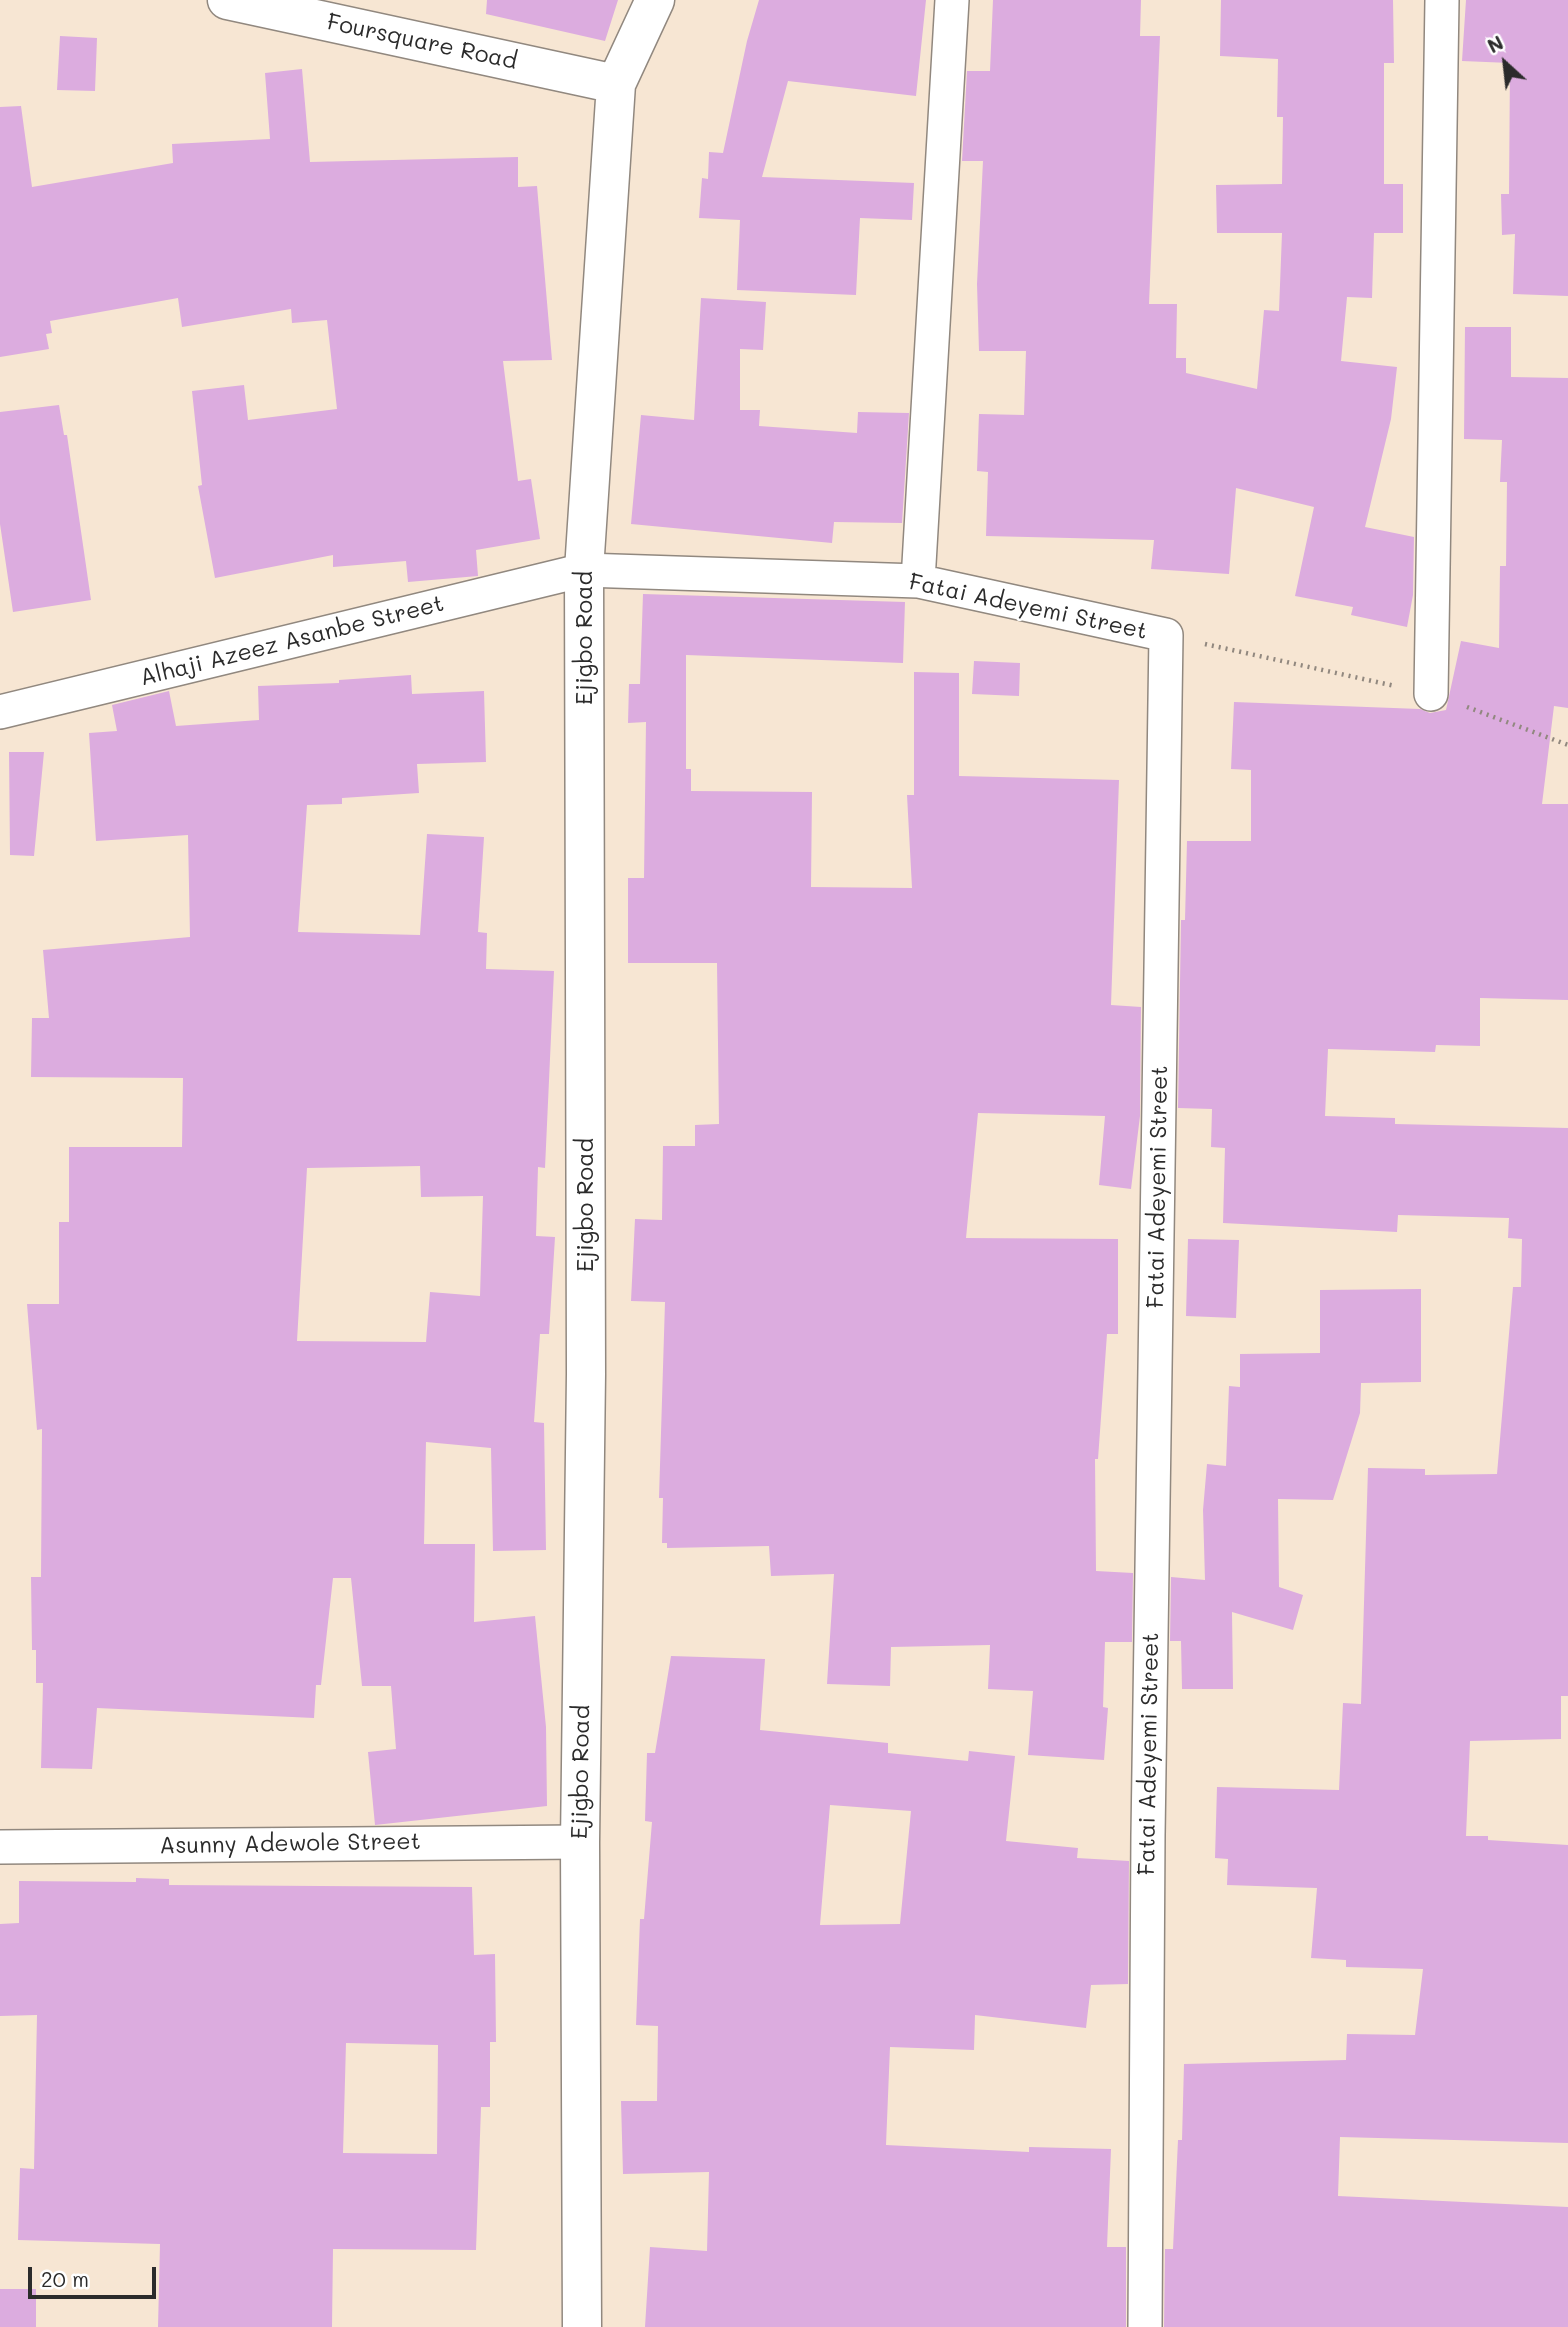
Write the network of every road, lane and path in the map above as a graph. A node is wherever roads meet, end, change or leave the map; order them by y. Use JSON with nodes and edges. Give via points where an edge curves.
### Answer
{"nodes":[{"id":1,"x":227,"y":0,"type":"edge"},
{"id":2,"x":655,"y":0,"type":"edge"},
{"id":3,"x":952,"y":0,"type":"edge"},
{"id":4,"x":1442,"y":0,"type":"edge"},
{"id":5,"x":617,"y":85,"type":"junction"},
{"id":6,"x":584,"y":570,"type":"junction"},
{"id":7,"x":918,"y":581,"type":"junction"},
{"id":8,"x":1166,"y":635,"type":"junction"},
{"id":9,"x":1431,"y":694,"type":"junction"},
{"id":10,"x":0,"y":712,"type":"edge"},
{"id":11,"x":1568,"y":745,"type":"edge"},
{"id":12,"x":580,"y":1842,"type":"junction"},
{"id":13,"x":0,"y":1847,"type":"edge"},
{"id":14,"x":582,"y":2327,"type":"edge"},
{"id":15,"x":1145,"y":2327,"type":"edge"}],
"edges":[{"from":1,"to":5,"type":"street","name":"Foursquare Road"},
{"from":2,"to":5,"type":"street"},
{"from":3,"to":7,"type":"street"},
{"from":4,"to":9,"type":"street"},
{"from":5,"to":6,"type":"street","name":"Ejigbo Road"},
{"from":6,"to":7,"type":"street","name":"Fatai Adeyemi Street"},
{"from":6,"to":10,"type":"street","name":"Alhaji Azeez Asanbe Street"},
{"from":6,"to":12,"type":"street","name":"Ejigbo Road","via":[[586,1374]]},
{"from":7,"to":8,"type":"street","name":"Fatai Adeyemi Street"},
{"from":8,"to":9,"type":"path"},
{"from":8,"to":15,"type":"street","name":"Fatai Adeyemi Street"},
{"from":9,"to":11,"type":"path"},
{"from":12,"to":13,"type":"street","name":"Asunny Adewole Street"},
{"from":12,"to":14,"type":"street","name":"Ejigbo Road"}]}
